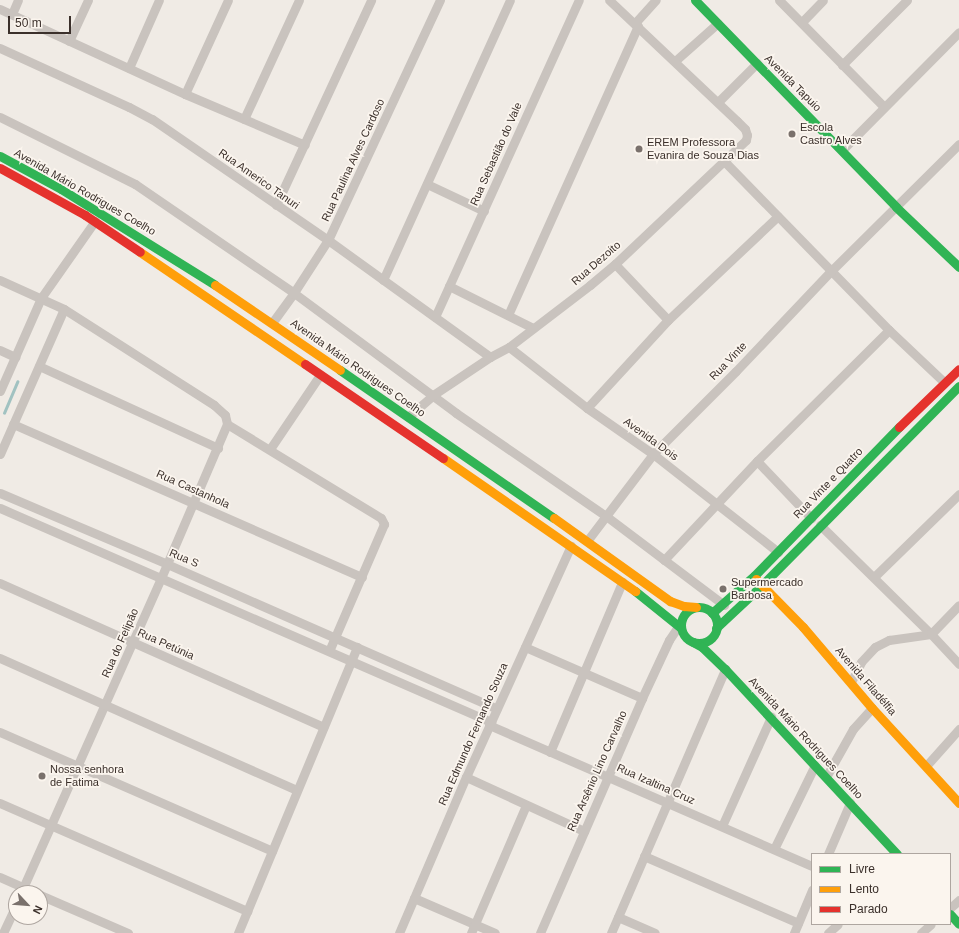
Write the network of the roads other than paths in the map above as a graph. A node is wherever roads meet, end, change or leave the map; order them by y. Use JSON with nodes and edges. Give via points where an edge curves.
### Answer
{"nodes":[{"id":1,"x":18,"y":0,"type":"edge"},
{"id":2,"x":88,"y":0,"type":"edge"},
{"id":3,"x":159,"y":0,"type":"edge"},
{"id":4,"x":228,"y":0,"type":"edge"},
{"id":5,"x":299,"y":0,"type":"edge"},
{"id":6,"x":371,"y":0,"type":"edge"},
{"id":7,"x":440,"y":0,"type":"edge"},
{"id":8,"x":510,"y":0,"type":"edge"},
{"id":9,"x":579,"y":0,"type":"edge"},
{"id":10,"x":609,"y":0,"type":"edge"},
{"id":11,"x":656,"y":0,"type":"edge"},
{"id":12,"x":695,"y":0,"type":"edge"},
{"id":13,"x":779,"y":0,"type":"edge"},
{"id":14,"x":823,"y":0,"type":"edge"},
{"id":15,"x":907,"y":0,"type":"edge"},
{"id":16,"x":0,"y":9,"type":"edge"},
{"id":17,"x":12,"y":14,"type":"junction"},
{"id":18,"x":802,"y":22,"type":"junction"},
{"id":19,"x":718,"y":23,"type":"junction"},
{"id":20,"x":637,"y":25,"type":"junction"},
{"id":21,"x":959,"y":32,"type":"edge"},
{"id":22,"x":69,"y":41,"type":"junction"},
{"id":23,"x":0,"y":48,"type":"edge"},
{"id":24,"x":675,"y":61,"type":"junction"},
{"id":25,"x":757,"y":63,"type":"junction"},
{"id":26,"x":842,"y":65,"type":"junction"},
{"id":27,"x":129,"y":68,"type":"junction"},
{"id":28,"x":185,"y":94,"type":"junction"},
{"id":29,"x":718,"y":102,"type":"junction"},
{"id":30,"x":884,"y":107,"type":"junction"},
{"id":31,"x":0,"y":117,"type":"edge"},
{"id":32,"x":244,"y":119,"type":"junction"},
{"id":33,"x":959,"y":144,"type":"edge"},
{"id":34,"x":305,"y":145,"type":"junction"},
{"id":35,"x":842,"y":150,"type":"junction"},
{"id":36,"x":0,"y":156,"type":"edge"},
{"id":37,"x":724,"y":161,"type":"junction"},
{"id":38,"x":0,"y":168,"type":"edge"},
{"id":39,"x":427,"y":184,"type":"junction"},
{"id":40,"x":276,"y":206,"type":"junction"},
{"id":41,"x":896,"y":207,"type":"junction"},
{"id":42,"x":484,"y":211,"type":"junction"},
{"id":43,"x":778,"y":216,"type":"junction"},
{"id":44,"x":95,"y":221,"type":"junction"},
{"id":45,"x":328,"y":240,"type":"junction"},
{"id":46,"x":957,"y":262,"type":"edge"},
{"id":47,"x":615,"y":264,"type":"junction"},
{"id":48,"x":832,"y":270,"type":"junction"},
{"id":49,"x":0,"y":280,"type":"edge"},
{"id":50,"x":383,"y":280,"type":"junction"},
{"id":51,"x":449,"y":286,"type":"junction"},
{"id":52,"x":294,"y":293,"type":"junction"},
{"id":53,"x":41,"y":298,"type":"junction"},
{"id":54,"x":64,"y":309,"type":"junction"},
{"id":55,"x":508,"y":315,"type":"junction"},
{"id":56,"x":435,"y":317,"type":"junction"},
{"id":57,"x":668,"y":320,"type":"junction"},
{"id":58,"x":272,"y":323,"type":"junction"},
{"id":59,"x":533,"y":328,"type":"junction"},
{"id":60,"x":889,"y":330,"type":"junction"},
{"id":61,"x":509,"y":347,"type":"junction"},
{"id":62,"x":0,"y":350,"type":"edge"},
{"id":63,"x":15,"y":357,"type":"junction"},
{"id":64,"x":490,"y":357,"type":"junction"},
{"id":65,"x":39,"y":366,"type":"junction"},
{"id":66,"x":959,"y":369,"type":"edge"},
{"id":67,"x":320,"y":375,"type":"junction"},
{"id":68,"x":944,"y":382,"type":"junction"},
{"id":69,"x":0,"y":391,"type":"edge"},
{"id":70,"x":957,"y":392,"type":"edge"},
{"id":71,"x":433,"y":395,"type":"junction"},
{"id":72,"x":587,"y":408,"type":"junction"},
{"id":73,"x":408,"y":417,"type":"junction"},
{"id":74,"x":13,"y":424,"type":"junction"},
{"id":75,"x":227,"y":424,"type":"junction"},
{"id":76,"x":218,"y":448,"type":"junction"},
{"id":77,"x":270,"y":449,"type":"junction"},
{"id":78,"x":0,"y":454,"type":"edge"},
{"id":79,"x":653,"y":454,"type":"junction"},
{"id":80,"x":757,"y":461,"type":"junction"},
{"id":81,"x":0,"y":493,"type":"edge"},
{"id":82,"x":959,"y":494,"type":"edge"},
{"id":83,"x":194,"y":502,"type":"junction"},
{"id":84,"x":717,"y":504,"type":"junction"},
{"id":85,"x":0,"y":508,"type":"edge"},
{"id":86,"x":606,"y":516,"type":"junction"},
{"id":87,"x":811,"y":518,"type":"junction"},
{"id":88,"x":820,"y":525,"type":"junction"},
{"id":89,"x":588,"y":541,"type":"junction"},
{"id":90,"x":572,"y":546,"type":"junction"},
{"id":91,"x":778,"y":552,"type":"junction"},
{"id":92,"x":664,"y":560,"type":"junction"},
{"id":93,"x":168,"y":564,"type":"junction"},
{"id":94,"x":754,"y":576,"type":"junction"},
{"id":95,"x":362,"y":577,"type":"junction"},
{"id":96,"x":874,"y":577,"type":"junction"},
{"id":97,"x":161,"y":578,"type":"junction"},
{"id":98,"x":622,"y":582,"type":"junction"},
{"id":99,"x":0,"y":583,"type":"edge"},
{"id":100,"x":762,"y":585,"type":"junction"},
{"id":101,"x":724,"y":604,"type":"junction"},
{"id":102,"x":959,"y":605,"type":"edge"},
{"id":103,"x":696,"y":607,"type":"junction"},
{"id":104,"x":712,"y":613,"type":"junction"},
{"id":105,"x":680,"y":625,"type":"junction"},
{"id":106,"x":716,"y":628,"type":"junction"},
{"id":107,"x":931,"y":634,"type":"junction"},
{"id":108,"x":336,"y":637,"type":"junction"},
{"id":109,"x":133,"y":642,"type":"junction"},
{"id":110,"x":693,"y":642,"type":"junction"},
{"id":111,"x":357,"y":647,"type":"junction"},
{"id":112,"x":525,"y":647,"type":"junction"},
{"id":113,"x":329,"y":651,"type":"junction"},
{"id":114,"x":0,"y":658,"type":"edge"},
{"id":115,"x":350,"y":660,"type":"junction"},
{"id":116,"x":959,"y":664,"type":"edge"},
{"id":117,"x":725,"y":669,"type":"junction"},
{"id":118,"x":584,"y":672,"type":"junction"},
{"id":119,"x":851,"y":682,"type":"junction"},
{"id":120,"x":642,"y":698,"type":"junction"},
{"id":121,"x":105,"y":705,"type":"junction"},
{"id":122,"x":872,"y":708,"type":"junction"},
{"id":123,"x":497,"y":709,"type":"junction"},
{"id":124,"x":771,"y":717,"type":"junction"},
{"id":125,"x":490,"y":723,"type":"junction"},
{"id":126,"x":323,"y":727,"type":"junction"},
{"id":127,"x":959,"y":730,"type":"edge"},
{"id":128,"x":0,"y":732,"type":"edge"},
{"id":129,"x":550,"y":752,"type":"junction"},
{"id":130,"x":815,"y":765,"type":"junction"},
{"id":131,"x":78,"y":766,"type":"junction"},
{"id":132,"x":926,"y":766,"type":"junction"},
{"id":133,"x":466,"y":777,"type":"junction"},
{"id":134,"x":609,"y":777,"type":"junction"},
{"id":135,"x":826,"y":777,"type":"junction"},
{"id":136,"x":297,"y":790,"type":"junction"},
{"id":137,"x":666,"y":802,"type":"junction"},
{"id":138,"x":0,"y":803,"type":"edge"},
{"id":139,"x":850,"y":803,"type":"junction"},
{"id":140,"x":959,"y":803,"type":"edge"},
{"id":141,"x":526,"y":805,"type":"junction"},
{"id":142,"x":52,"y":825,"type":"junction"},
{"id":143,"x":722,"y":826,"type":"junction"},
{"id":144,"x":584,"y":831,"type":"junction"},
{"id":145,"x":774,"y":849,"type":"junction"},
{"id":146,"x":272,"y":851,"type":"junction"},
{"id":147,"x":828,"y":853,"type":"edge"},
{"id":148,"x":896,"y":853,"type":"edge"},
{"id":149,"x":644,"y":856,"type":"junction"},
{"id":150,"x":811,"y":866,"type":"edge"},
{"id":151,"x":0,"y":877,"type":"edge"},
{"id":152,"x":14,"y":885,"type":"edge"},
{"id":153,"x":25,"y":885,"type":"edge"},
{"id":154,"x":811,"y":892,"type":"edge"},
{"id":155,"x":48,"y":898,"type":"edge"},
{"id":156,"x":414,"y":898,"type":"junction"},
{"id":157,"x":959,"y":900,"type":"edge"},
{"id":158,"x":951,"y":907,"type":"edge"},
{"id":159,"x":247,"y":910,"type":"junction"},
{"id":160,"x":951,"y":915,"type":"edge"},
{"id":161,"x":618,"y":917,"type":"junction"},
{"id":162,"x":8,"y":922,"type":"edge"},
{"id":163,"x":798,"y":923,"type":"junction"},
{"id":164,"x":475,"y":924,"type":"junction"},
{"id":165,"x":959,"y":924,"type":"edge"},
{"id":166,"x":837,"y":925,"type":"edge"},
{"id":167,"x":930,"y":925,"type":"edge"},
{"id":168,"x":3,"y":933,"type":"edge"},
{"id":169,"x":128,"y":933,"type":"edge"},
{"id":170,"x":238,"y":933,"type":"edge"},
{"id":171,"x":399,"y":933,"type":"edge"},
{"id":172,"x":471,"y":933,"type":"edge"},
{"id":173,"x":495,"y":933,"type":"edge"},
{"id":174,"x":540,"y":933,"type":"edge"},
{"id":175,"x":611,"y":933,"type":"edge"},
{"id":176,"x":655,"y":933,"type":"edge"},
{"id":177,"x":794,"y":933,"type":"edge"},
{"id":178,"x":828,"y":933,"type":"edge"},
{"id":179,"x":921,"y":933,"type":"edge"}],
"edges":[{"from":1,"to":17,"type":"street"},
{"from":2,"to":22,"type":"street"},
{"from":3,"to":27,"type":"street"},
{"from":4,"to":28,"type":"street"},
{"from":5,"to":32,"type":"street"},
{"from":6,"to":34,"type":"street"},
{"from":7,"to":45,"type":"street","name":"Rua Paulina Alves Cardoso"},
{"from":8,"to":39,"type":"street"},
{"from":9,"to":42,"type":"street","name":"Rua Sebastião do Vale"},
{"from":10,"to":20,"type":"street"},
{"from":11,"to":20,"type":"street"},
{"from":12,"to":19,"type":"main road","name":"Avenida Tapuio"},
{"from":13,"to":18,"type":"street"},
{"from":14,"to":18,"type":"street"},
{"from":15,"to":26,"type":"street"},
{"from":16,"to":17,"type":"street"},
{"from":17,"to":22,"type":"street"},
{"from":18,"to":26,"type":"street"},
{"from":19,"to":24,"type":"street"},
{"from":19,"to":25,"type":"main road","name":"Avenida Tapuio"},
{"from":20,"to":24,"type":"street"},
{"from":20,"to":55,"type":"street"},
{"from":21,"to":30,"type":"street"},
{"from":22,"to":27,"type":"street"},
{"from":23,"to":40,"type":"street","name":"Rua Americo Tanuri","via":[[142,113]]},
{"from":24,"to":29,"type":"street"},
{"from":25,"to":29,"type":"street"},
{"from":25,"to":35,"type":"main road","name":"Avenida Tapuio"},
{"from":26,"to":30,"type":"street"},
{"from":27,"to":28,"type":"street"},
{"from":28,"to":32,"type":"street"},
{"from":29,"to":37,"type":"street","name":"Rua Dezoito","via":[[747,134],[745,142]]},
{"from":30,"to":35,"type":"street"},
{"from":31,"to":52,"type":"street","via":[[115,172]]},
{"from":32,"to":34,"type":"street"},
{"from":33,"to":41,"type":"street","name":"Rua Vinte"},
{"from":34,"to":40,"type":"street"},
{"from":35,"to":41,"type":"main road","name":"Avenida Tapuio"},
{"from":36,"to":58,"type":"main road","name":"Avenida Mário Rodrigues Coelho","via":[[101,213]]},
{"from":37,"to":43,"type":"street"},
{"from":37,"to":47,"type":"street","name":"Rua Dezoito"},
{"from":38,"to":44,"type":"main road","name":"Avenida Mário Rodrigues Coelho"},
{"from":39,"to":42,"type":"street"},
{"from":39,"to":50,"type":"street"},
{"from":40,"to":45,"type":"street","name":"Rua Americo Tanuri"},
{"from":41,"to":46,"type":"main road","name":"Avenida Tapuio"},
{"from":41,"to":48,"type":"street","name":"Rua Vinte"},
{"from":42,"to":51,"type":"street","name":"Rua Sebastião do Vale"},
{"from":43,"to":48,"type":"street"},
{"from":43,"to":57,"type":"street"},
{"from":44,"to":53,"type":"street"},
{"from":44,"to":67,"type":"main road","name":"Avenida Mário Rodrigues Coelho"},
{"from":45,"to":50,"type":"street","name":"Rua Americo Tanuri"},
{"from":45,"to":52,"type":"street","name":"Rua Paulina Alves Cardoso"},
{"from":47,"to":57,"type":"street"},
{"from":47,"to":59,"type":"street","name":"Rua Dezoito"},
{"from":48,"to":60,"type":"street"},
{"from":48,"to":79,"type":"street","name":"Rua Vinte"},
{"from":49,"to":53,"type":"street"},
{"from":50,"to":56,"type":"street","name":"Rua Americo Tanuri"},
{"from":51,"to":55,"type":"street"},
{"from":51,"to":56,"type":"street","name":"Rua Sebastião do Vale"},
{"from":52,"to":58,"type":"street","name":"Rua Paulina Alves Cardoso"},
{"from":52,"to":71,"type":"street"},
{"from":53,"to":54,"type":"street"},
{"from":53,"to":63,"type":"street"},
{"from":54,"to":65,"type":"street"},
{"from":54,"to":75,"type":"street","via":[[214,404],[225,415]]},
{"from":55,"to":59,"type":"street"},
{"from":56,"to":64,"type":"street","name":"Rua Americo Tanuri"},
{"from":57,"to":72,"type":"street"},
{"from":58,"to":73,"type":"main road","name":"Avenida Mário Rodrigues Coelho"},
{"from":59,"to":61,"type":"street","name":"Rua Dezoito"},
{"from":60,"to":68,"type":"street"},
{"from":60,"to":80,"type":"street"},
{"from":61,"to":64,"type":"street","name":"Rua Dezoito"},
{"from":61,"to":72,"type":"street","name":"Avenida Dois"},
{"from":62,"to":63,"type":"street"},
{"from":63,"to":69,"type":"street"},
{"from":64,"to":71,"type":"street","name":"Rua Dezoito"},
{"from":65,"to":74,"type":"street"},
{"from":65,"to":76,"type":"street"},
{"from":66,"to":68,"type":"main road","name":"Rua Vinte e Quatro"},
{"from":67,"to":77,"type":"street"},
{"from":67,"to":90,"type":"main road","name":"Avenida Mário Rodrigues Coelho"},
{"from":68,"to":87,"type":"main road","name":"Rua Vinte e Quatro"},
{"from":70,"to":88,"type":"main road"},
{"from":71,"to":73,"type":"street","name":"Rua Dezoito"},
{"from":71,"to":86,"type":"street"},
{"from":72,"to":79,"type":"street","name":"Avenida Dois"},
{"from":73,"to":89,"type":"main road","name":"Avenida Mário Rodrigues Coelho"},
{"from":74,"to":78,"type":"street"},
{"from":74,"to":83,"type":"street","name":"Rua Castanhola"},
{"from":75,"to":76,"type":"street","name":"Rua do Felipão"},
{"from":75,"to":77,"type":"street"},
{"from":76,"to":83,"type":"street","name":"Rua do Felipão"},
{"from":77,"to":95,"type":"street","via":[[381,518],[384,524],[383,531]]},
{"from":79,"to":84,"type":"street","name":"Avenida Dois"},
{"from":79,"to":86,"type":"street","name":"Rua Vinte"},
{"from":80,"to":84,"type":"street"},
{"from":80,"to":87,"type":"street"},
{"from":81,"to":93,"type":"street","name":"Rua S"},
{"from":82,"to":96,"type":"street"},
{"from":83,"to":93,"type":"street","name":"Rua do Felipão"},
{"from":83,"to":95,"type":"street","name":"Rua Castanhola"},
{"from":84,"to":91,"type":"street","name":"Avenida Dois"},
{"from":84,"to":92,"type":"street"},
{"from":85,"to":97,"type":"street"},
{"from":86,"to":89,"type":"street","name":"Rua Vinte"},
{"from":86,"to":92,"type":"street"},
{"from":87,"to":91,"type":"main road","name":"Rua Vinte e Quatro"},
{"from":88,"to":96,"type":"street"},
{"from":88,"to":100,"type":"main road"},
{"from":89,"to":103,"type":"main road","name":"Avenida Mário Rodrigues Coelho","via":[[670,600],[684,606]]},
{"from":90,"to":98,"type":"main road","name":"Avenida Mário Rodrigues Coelho"},
{"from":90,"to":112,"type":"street","name":"Rua Edmundo Fernando Souza"},
{"from":91,"to":94,"type":"main road","name":"Rua Vinte e Quatro"},
{"from":92,"to":101,"type":"street"},
{"from":93,"to":97,"type":"street","name":"Rua do Felipão"},
{"from":93,"to":108,"type":"street","name":"Rua S"},
{"from":94,"to":100,"type":"main road","name":"Avenida Filadélfia"},
{"from":94,"to":101,"type":"main road","name":"Rua Vinte e Quatro"},
{"from":95,"to":108,"type":"street"},
{"from":96,"to":107,"type":"street"},
{"from":97,"to":109,"type":"street","name":"Rua do Felipão"},
{"from":97,"to":113,"type":"street"},
{"from":98,"to":105,"type":"main road","name":"Avenida Mário Rodrigues Coelho"},
{"from":98,"to":118,"type":"street"},
{"from":99,"to":109,"type":"street","name":"Rua Petúnia"},
{"from":100,"to":106,"type":"main road"},
{"from":100,"to":119,"type":"main road","name":"Avenida Filadélfia"},
{"from":101,"to":104,"type":"main road","name":"Rua Vinte e Quatro"},
{"from":102,"to":107,"type":"street"},
{"from":103,"to":104,"type":"main road","via":[[708,609]]},
{"from":103,"to":105,"type":"main road","via":[[688,610]]},
{"from":104,"to":106,"type":"main road"},
{"from":105,"to":110,"type":"main road","via":[[684,636]]},
{"from":105,"to":120,"type":"street","name":"Rua Arsênio Lino Carvalho","via":[[669,640]]},
{"from":106,"to":110,"type":"main road","via":[[705,641]]},
{"from":107,"to":116,"type":"street"},
{"from":107,"to":119,"type":"street","via":[[882,642],[861,662]]},
{"from":108,"to":111,"type":"street","name":"Rua S"},
{"from":108,"to":113,"type":"street"},
{"from":109,"to":121,"type":"street","name":"Rua do Felipão"},
{"from":109,"to":126,"type":"street","name":"Rua Petúnia"},
{"from":110,"to":117,"type":"main road","name":"Avenida Mário Rodrigues Coelho"},
{"from":111,"to":115,"type":"street"},
{"from":111,"to":123,"type":"street","name":"Rua S"},
{"from":112,"to":118,"type":"street"},
{"from":112,"to":123,"type":"street","name":"Rua Edmundo Fernando Souza"},
{"from":113,"to":115,"type":"street"},
{"from":114,"to":121,"type":"street"},
{"from":115,"to":125,"type":"street","name":"Rua Izaltina Cruz"},
{"from":115,"to":126,"type":"street"},
{"from":117,"to":124,"type":"main road","name":"Avenida Mário Rodrigues Coelho"},
{"from":117,"to":137,"type":"street"},
{"from":118,"to":120,"type":"street"},
{"from":118,"to":129,"type":"street"},
{"from":119,"to":122,"type":"main road","name":"Avenida Filadélfia"},
{"from":120,"to":134,"type":"street","name":"Rua Arsênio Lino Carvalho"},
{"from":121,"to":131,"type":"street","name":"Rua do Felipão"},
{"from":121,"to":136,"type":"street"},
{"from":122,"to":132,"type":"main road","name":"Avenida Filadélfia"},
{"from":122,"to":135,"type":"street","via":[[853,729]]},
{"from":123,"to":125,"type":"street","name":"Rua Edmundo Fernando Souza"},
{"from":124,"to":130,"type":"main road","name":"Avenida Mário Rodrigues Coelho"},
{"from":124,"to":143,"type":"street"},
{"from":125,"to":129,"type":"street","name":"Rua Izaltina Cruz"},
{"from":125,"to":133,"type":"street","name":"Rua Edmundo Fernando Souza"},
{"from":126,"to":136,"type":"street"},
{"from":127,"to":132,"type":"street"},
{"from":128,"to":131,"type":"street"},
{"from":129,"to":134,"type":"street","name":"Rua Izaltina Cruz"},
{"from":130,"to":135,"type":"main road","name":"Avenida Mário Rodrigues Coelho"},
{"from":130,"to":145,"type":"street"},
{"from":131,"to":142,"type":"street","name":"Rua do Felipão"},
{"from":131,"to":146,"type":"street"},
{"from":132,"to":140,"type":"main road","name":"Avenida Filadélfia"},
{"from":133,"to":141,"type":"street"},
{"from":133,"to":156,"type":"street","name":"Rua Edmundo Fernando Souza"},
{"from":134,"to":137,"type":"street","name":"Rua Izaltina Cruz"},
{"from":134,"to":144,"type":"street","name":"Rua Arsênio Lino Carvalho"},
{"from":135,"to":139,"type":"main road","name":"Avenida Mário Rodrigues Coelho"},
{"from":136,"to":146,"type":"street"},
{"from":137,"to":143,"type":"street","name":"Rua Izaltina Cruz"},
{"from":137,"to":149,"type":"street"},
{"from":138,"to":142,"type":"street"},
{"from":139,"to":147,"type":"street"},
{"from":139,"to":148,"type":"main road","name":"Avenida Mário Rodrigues Coelho"},
{"from":141,"to":144,"type":"street"},
{"from":141,"to":164,"type":"street"},
{"from":142,"to":153,"type":"street","name":"Rua do Felipão"},
{"from":142,"to":159,"type":"street"},
{"from":143,"to":145,"type":"street","name":"Rua Izaltina Cruz"},
{"from":144,"to":174,"type":"street","name":"Rua Arsênio Lino Carvalho"},
{"from":145,"to":150,"type":"street","name":"Rua Izaltina Cruz"},
{"from":146,"to":159,"type":"street"},
{"from":149,"to":161,"type":"street"},
{"from":149,"to":163,"type":"street"},
{"from":151,"to":152,"type":"street"},
{"from":154,"to":163,"type":"street"},
{"from":155,"to":169,"type":"street"},
{"from":156,"to":164,"type":"street"},
{"from":156,"to":171,"type":"street","name":"Rua Edmundo Fernando Souza"},
{"from":157,"to":158,"type":"street"},
{"from":159,"to":170,"type":"street"},
{"from":160,"to":165,"type":"main road"},
{"from":161,"to":175,"type":"street"},
{"from":161,"to":176,"type":"street"},
{"from":162,"to":168,"type":"street"},
{"from":163,"to":177,"type":"street"},
{"from":164,"to":172,"type":"street"},
{"from":164,"to":173,"type":"street"},
{"from":166,"to":178,"type":"street"},
{"from":167,"to":179,"type":"street"}]}
